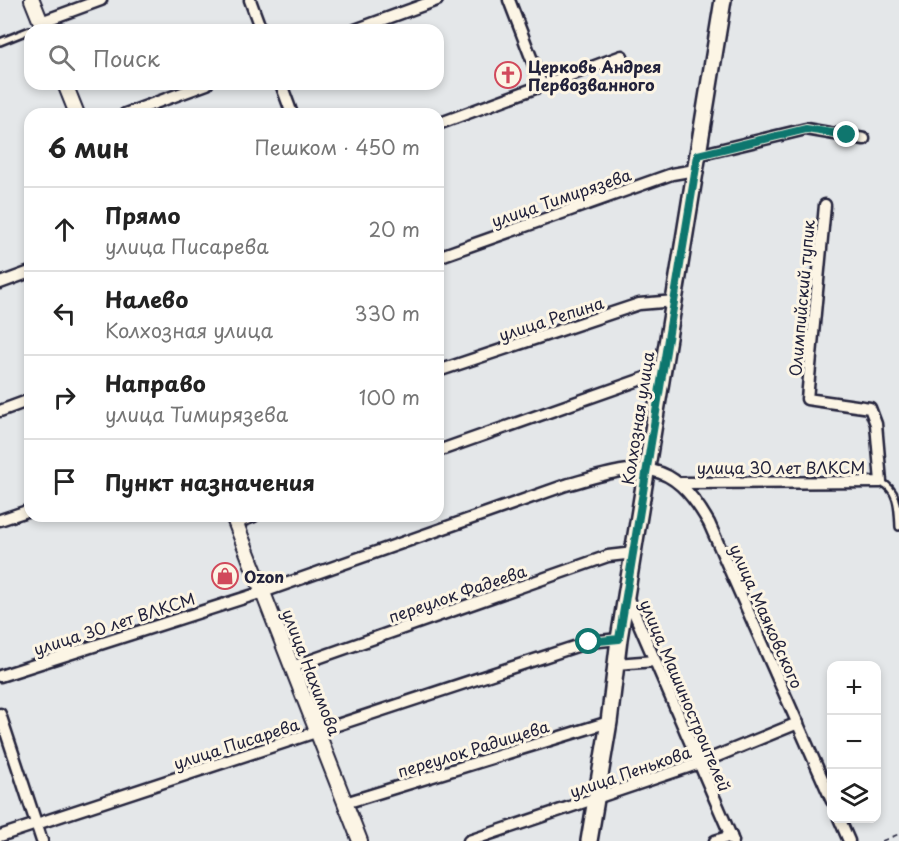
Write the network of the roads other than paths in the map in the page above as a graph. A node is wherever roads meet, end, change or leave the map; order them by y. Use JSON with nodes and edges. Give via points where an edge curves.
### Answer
{"nodes":[{"id":1,"x":32,"y":0,"type":"edge"},
{"id":2,"x":100,"y":0,"type":"edge"},
{"id":3,"x":250,"y":0,"type":"edge"},
{"id":4,"x":437,"y":0,"type":"edge"},
{"id":5,"x":509,"y":0,"type":"edge"},
{"id":6,"x":723,"y":0,"type":"edge"},
{"id":7,"x":37,"y":24,"type":"edge"},
{"id":8,"x":47,"y":24,"type":"edge"},
{"id":9,"x":259,"y":24,"type":"edge"},
{"id":10,"x":371,"y":24,"type":"edge"},
{"id":11,"x":24,"y":33,"type":"edge"},
{"id":12,"x":0,"y":42,"type":"edge"},
{"id":13,"x":622,"y":56,"type":"dead end"},
{"id":14,"x":542,"y":86,"type":"junction"},
{"id":15,"x":67,"y":90,"type":"edge"},
{"id":16,"x":191,"y":90,"type":"edge"},
{"id":17,"x":283,"y":90,"type":"edge"},
{"id":18,"x":75,"y":108,"type":"edge"},
{"id":19,"x":141,"y":108,"type":"edge"},
{"id":20,"x":290,"y":108,"type":"edge"},
{"id":21,"x":444,"y":122,"type":"edge"},
{"id":22,"x":864,"y":140,"type":"dead end"},
{"id":23,"x":697,"y":163,"type":"junction"},
{"id":24,"x":825,"y":204,"type":"dead end"},
{"id":25,"x":444,"y":255,"type":"edge"},
{"id":26,"x":24,"y":274,"type":"edge"},
{"id":27,"x":0,"y":283,"type":"edge"},
{"id":28,"x":675,"y":301,"type":"junction"},
{"id":29,"x":444,"y":369,"type":"edge"},
{"id":30,"x":662,"y":375,"type":"junction"},
{"id":31,"x":24,"y":402,"type":"edge"},
{"id":32,"x":0,"y":411,"type":"edge"},
{"id":33,"x":444,"y":449,"type":"edge"},
{"id":34,"x":647,"y":469,"type":"junction"},
{"id":35,"x":881,"y":482,"type":"junction"},
{"id":36,"x":681,"y":483,"type":"junction"},
{"id":37,"x":24,"y":512,"type":"edge"},
{"id":38,"x":0,"y":520,"type":"edge"},
{"id":39,"x":236,"y":522,"type":"edge"},
{"id":40,"x":899,"y":527,"type":"edge"},
{"id":41,"x":634,"y":553,"type":"junction"},
{"id":42,"x":263,"y":591,"type":"junction"},
{"id":43,"x":626,"y":594,"type":"junction"},
{"id":44,"x":619,"y":639,"type":"junction"},
{"id":45,"x":656,"y":661,"type":"junction"},
{"id":46,"x":616,"y":664,"type":"junction"},
{"id":47,"x":292,"y":667,"type":"junction"},
{"id":48,"x":0,"y":675,"type":"edge"},
{"id":49,"x":0,"y":714,"type":"edge"},
{"id":50,"x":609,"y":722,"type":"junction"},
{"id":51,"x":798,"y":723,"type":"junction"},
{"id":52,"x":318,"y":733,"type":"junction"},
{"id":53,"x":700,"y":763,"type":"junction"},
{"id":54,"x":827,"y":792,"type":"edge"},
{"id":55,"x":596,"y":799,"type":"junction"},
{"id":56,"x":345,"y":803,"type":"junction"},
{"id":57,"x":841,"y":823,"type":"edge"},
{"id":58,"x":36,"y":824,"type":"junction"},
{"id":59,"x":0,"y":836,"type":"edge"},
{"id":60,"x":732,"y":838,"type":"edge"},
{"id":61,"x":42,"y":841,"type":"edge"},
{"id":62,"x":360,"y":841,"type":"edge"},
{"id":63,"x":469,"y":841,"type":"edge"},
{"id":64,"x":589,"y":841,"type":"edge"},
{"id":65,"x":715,"y":841,"type":"edge"},
{"id":66,"x":849,"y":841,"type":"edge"}],
"edges":[{"from":1,"to":7,"type":"street"},
{"from":2,"to":8,"type":"street"},
{"from":3,"to":9,"type":"street"},
{"from":4,"to":10,"type":"street"},
{"from":5,"to":14,"type":"street"},
{"from":6,"to":23,"type":"main road","name":"Колхозная улица"},
{"from":11,"to":12,"type":"lane"},
{"from":13,"to":14,"type":"street"},
{"from":14,"to":21,"type":"street"},
{"from":15,"to":18,"type":"street"},
{"from":16,"to":19,"type":"street"},
{"from":17,"to":20,"type":"street"},
{"from":22,"to":23,"type":"street","name":"улица Тимирязева","via":[[806,129]]},
{"from":23,"to":25,"type":"street","name":"улица Тимирязева"},
{"from":23,"to":28,"type":"main road","name":"Колхозная улица"},
{"from":24,"to":35,"type":"street","name":"Олимпийский тупик","via":[[807,399],[870,408],[876,424]]},
{"from":26,"to":27,"type":"street"},
{"from":28,"to":29,"type":"street","name":"улица Репина","via":[[639,304]]},
{"from":28,"to":30,"type":"main road","name":"Колхозная улица"},
{"from":30,"to":33,"type":"street"},
{"from":30,"to":34,"type":"main road","name":"Колхозная улица"},
{"from":31,"to":32,"type":"street"},
{"from":34,"to":36,"type":"street"},
{"from":34,"to":41,"type":"main road","name":"Колхозная улица"},
{"from":34,"to":42,"type":"street","name":"улица 30 лет ВЛКСМ","via":[[609,473],[566,485]]},
{"from":35,"to":36,"type":"street","name":"улица 30 лет ВЛКСМ"},
{"from":35,"to":40,"type":"lane","via":[[888,485],[896,498]]},
{"from":36,"to":51,"type":"street","name":"улица Маяковского","via":[[709,523]]},
{"from":37,"to":38,"type":"street"},
{"from":39,"to":42,"type":"street","name":"улица Нахимова"},
{"from":41,"to":43,"type":"main road","name":"Колхозная улица"},
{"from":41,"to":47,"type":"street","name":"переулок Фадеева","via":[[608,556]]},
{"from":42,"to":47,"type":"street","name":"улица Нахимова"},
{"from":42,"to":48,"type":"street","name":"улица 30 лет ВЛКСМ"},
{"from":43,"to":44,"type":"main road","name":"Колхозная улица"},
{"from":43,"to":45,"type":"street","name":"улица Машиностроителей"},
{"from":44,"to":46,"type":"main road","name":"Колхозная улица"},
{"from":44,"to":52,"type":"street","name":"улица Писарева","via":[[589,642]]},
{"from":45,"to":46,"type":"street"},
{"from":45,"to":53,"type":"street","name":"улица Машиностроителей"},
{"from":46,"to":50,"type":"main road","name":"Колхозная улица"},
{"from":47,"to":52,"type":"street","name":"улица Нахимова"},
{"from":49,"to":58,"type":"street"},
{"from":50,"to":55,"type":"main road","name":"Колхозная улица"},
{"from":50,"to":56,"type":"street","name":"переулок Радищева"},
{"from":51,"to":53,"type":"street","name":"улица Пенькова"},
{"from":51,"to":54,"type":"street","name":"улица Маяковского"},
{"from":52,"to":56,"type":"street","name":"улица Нахимова"},
{"from":52,"to":58,"type":"street","name":"улица Писарева"},
{"from":53,"to":55,"type":"street","name":"улица Пенькова"},
{"from":53,"to":60,"type":"street","name":"улица Машиностроителей"},
{"from":55,"to":63,"type":"street","name":"улица Пенькова"},
{"from":55,"to":64,"type":"main road","name":"Колхозная улица"},
{"from":56,"to":62,"type":"street","name":"улица Нахимова"},
{"from":57,"to":66,"type":"street"},
{"from":58,"to":59,"type":"street","name":"улица Писарева"},
{"from":58,"to":61,"type":"street"},
{"from":60,"to":65,"type":"street"}]}
